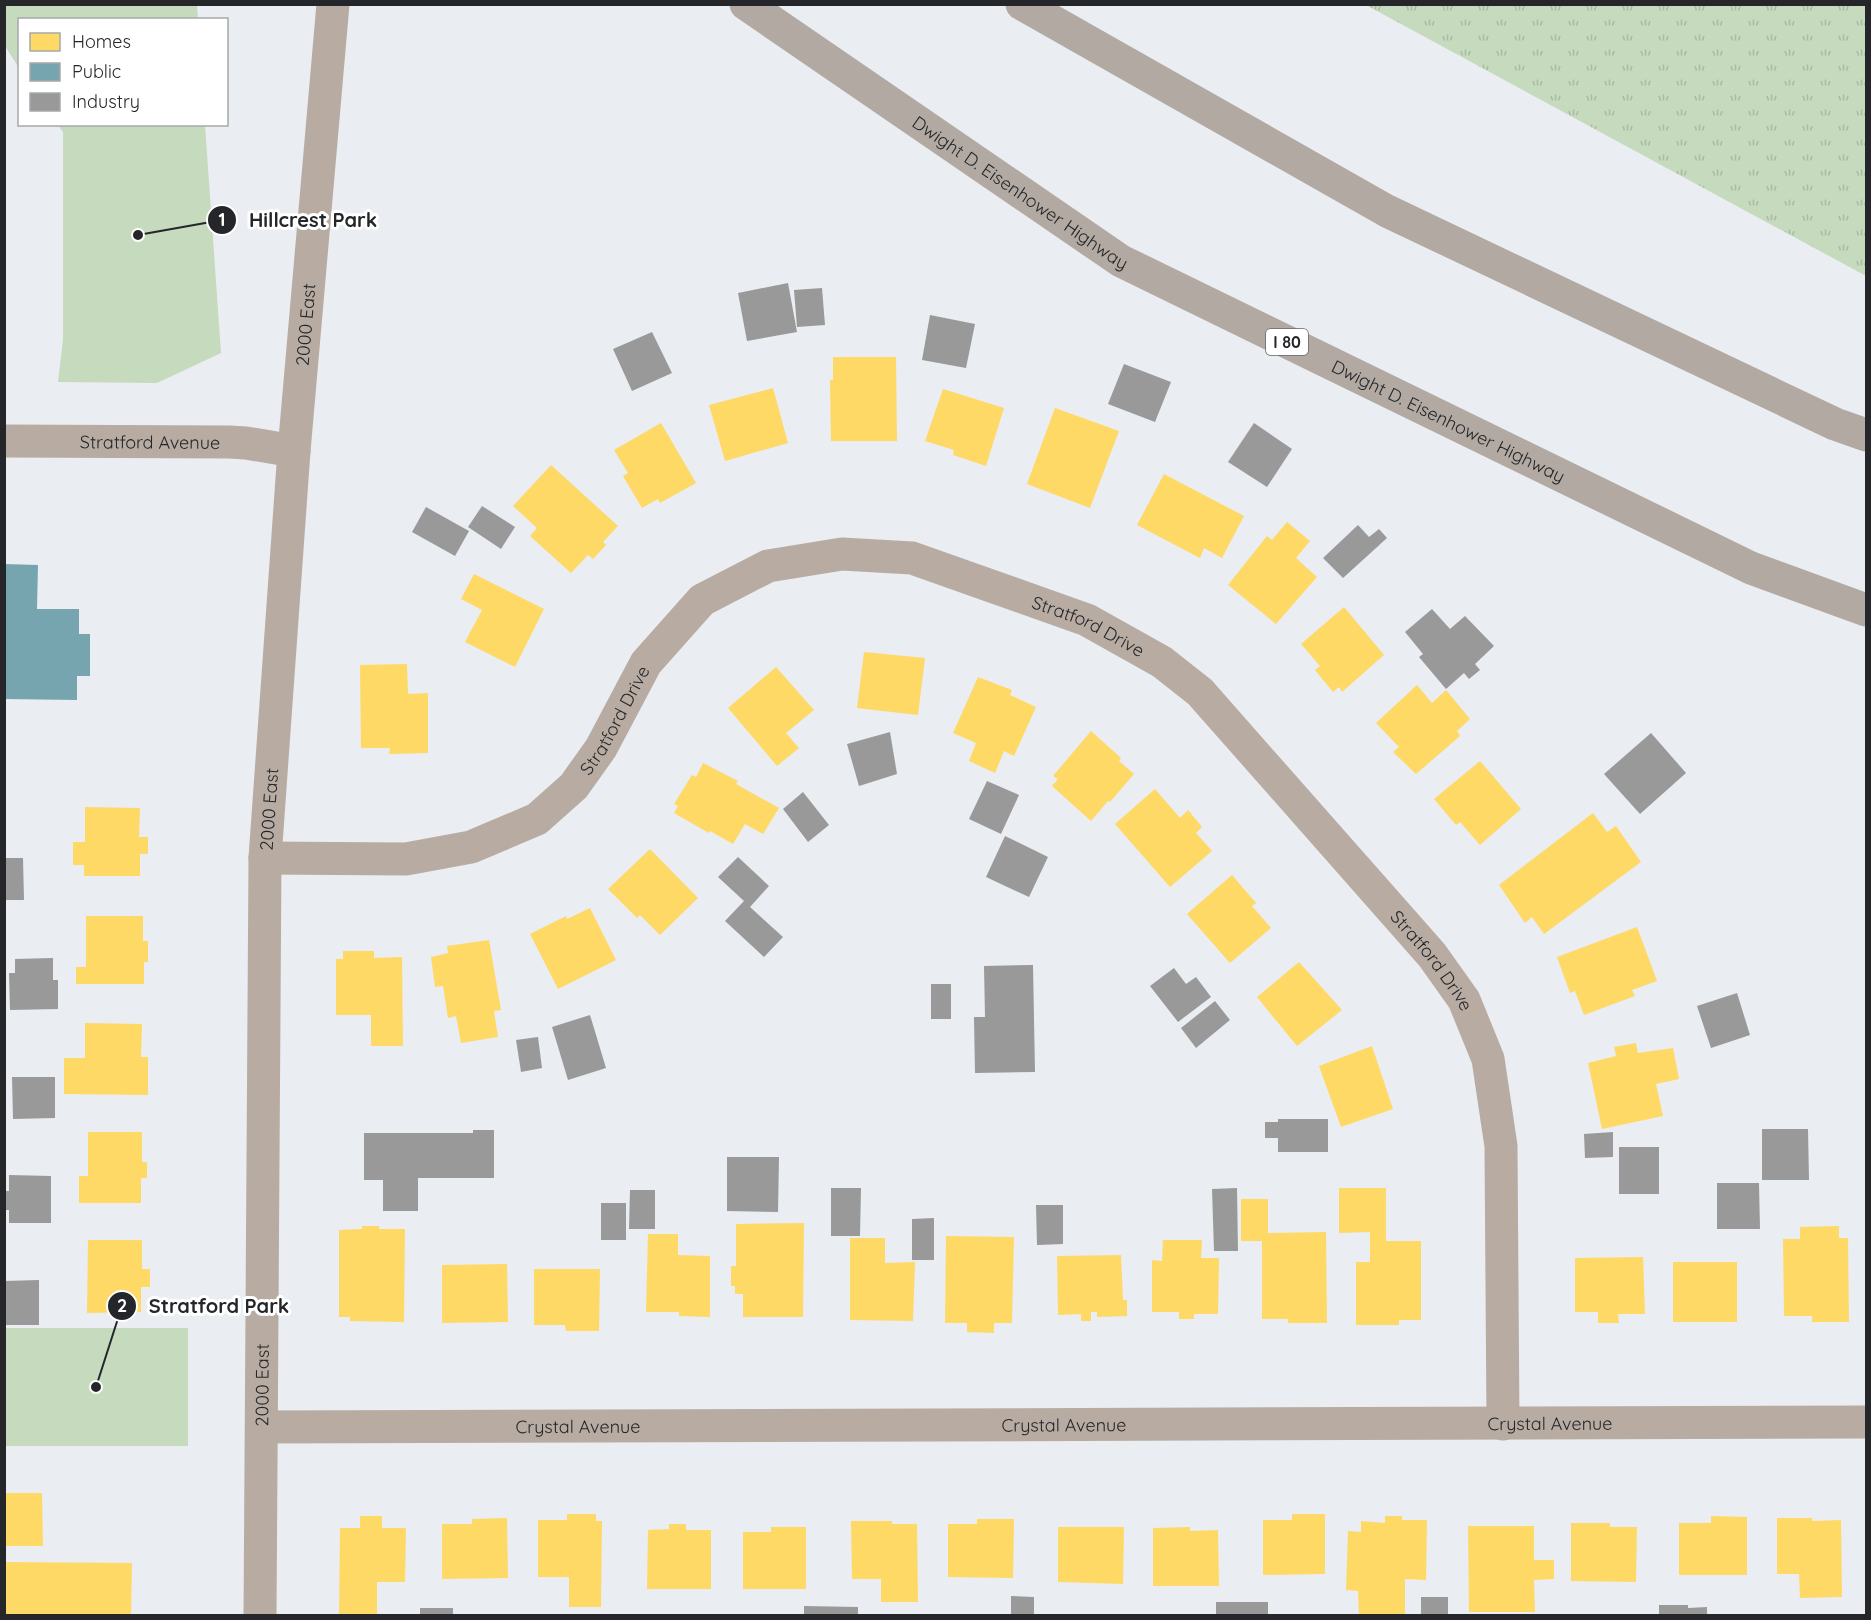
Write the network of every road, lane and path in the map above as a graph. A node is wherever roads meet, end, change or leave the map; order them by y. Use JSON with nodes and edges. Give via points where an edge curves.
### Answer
{"nodes":[{"id":1,"x":333,"y":4,"type":"edge"},
{"id":2,"x":747,"y":4,"type":"edge"},
{"id":3,"x":1022,"y":4,"type":"edge"},
{"id":4,"x":1866,"y":435,"type":"edge"},
{"id":5,"x":4,"y":441,"type":"edge"},
{"id":6,"x":294,"y":451,"type":"junction"},
{"id":7,"x":1866,"y":609,"type":"edge"},
{"id":8,"x":265,"y":858,"type":"junction"},
{"id":9,"x":1866,"y":1422,"type":"edge"},
{"id":10,"x":1503,"y":1424,"type":"junction"},
{"id":11,"x":261,"y":1427,"type":"junction"},
{"id":12,"x":260,"y":1616,"type":"edge"}],
"edges":[{"from":1,"to":6,"type":"street","name":"2000 East"},
{"from":2,"to":7,"type":"highway","name":"Dwight D. Eisenhower Highway","number":"I 80","via":[[1122,261],[1751,568]]},
{"from":3,"to":4,"type":"highway","via":[[1387,211],[1835,424]]},
{"from":5,"to":6,"type":"street","name":"Stratford Avenue","via":[[229,442]]},
{"from":6,"to":8,"type":"street","name":"2000 East"},
{"from":8,"to":10,"type":"street","name":"Stratford Drive","via":[[406,859],[471,847],[537,819],[574,786],[601,748],[646,663],[702,600],[768,566],[842,554],[912,558],[1087,620],[1162,662],[1200,692],[1432,955],[1464,1000],[1488,1059],[1501,1146]]},
{"from":8,"to":11,"type":"street","name":"2000 East"},
{"from":9,"to":10,"type":"street","name":"Crystal Avenue"},
{"from":10,"to":11,"type":"street","name":"Crystal Avenue"},
{"from":11,"to":12,"type":"street","name":"2000 East"}]}
